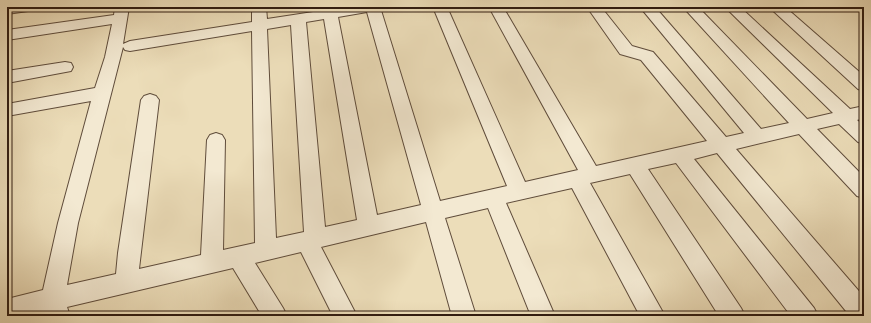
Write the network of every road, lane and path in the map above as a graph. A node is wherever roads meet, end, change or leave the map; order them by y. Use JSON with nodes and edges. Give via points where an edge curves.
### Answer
{"nodes":[{"id":1,"x":30,"y":7,"type":"edge"},
{"id":2,"x":259,"y":7,"type":"edge"},
{"id":3,"x":373,"y":7,"type":"edge"},
{"id":4,"x":440,"y":7,"type":"edge"},
{"id":5,"x":496,"y":7,"type":"edge"},
{"id":6,"x":594,"y":7,"type":"edge"},
{"id":7,"x":647,"y":7,"type":"edge"},
{"id":8,"x":732,"y":7,"type":"edge"},
{"id":9,"x":776,"y":7,"type":"edge"},
{"id":10,"x":696,"y":8,"type":"edge"},
{"id":11,"x":349,"y":9,"type":"edge"},
{"id":12,"x":7,"y":10,"type":"edge"},
{"id":13,"x":121,"y":12,"type":"edge"},
{"id":14,"x":330,"y":14,"type":"junction"},
{"id":15,"x":298,"y":19,"type":"junction"},
{"id":16,"x":260,"y":25,"type":"junction"},
{"id":17,"x":7,"y":35,"type":"edge"},
{"id":18,"x":130,"y":46,"type":"dead end"},
{"id":19,"x":65,"y":67,"type":"dead end"},
{"id":20,"x":7,"y":77,"type":"edge"},
{"id":21,"x":864,"y":85,"type":"edge"},
{"id":22,"x":102,"y":93,"type":"junction"},
{"id":23,"x":150,"y":100,"type":"dead end"},
{"id":24,"x":7,"y":110,"type":"edge"},
{"id":25,"x":851,"y":115,"type":"edge"},
{"id":26,"x":804,"y":126,"type":"junction"},
{"id":27,"x":758,"y":137,"type":"junction"},
{"id":28,"x":864,"y":137,"type":"edge"},
{"id":29,"x":216,"y":140,"type":"dead end"},
{"id":30,"x":722,"y":145,"type":"junction"},
{"id":31,"x":680,"y":155,"type":"junction"},
{"id":32,"x":635,"y":165,"type":"junction"},
{"id":33,"x":584,"y":177,"type":"junction"},
{"id":34,"x":864,"y":190,"type":"edge"},
{"id":35,"x":520,"y":192,"type":"junction"},
{"id":36,"x":494,"y":198,"type":"junction"},
{"id":37,"x":432,"y":212,"type":"junction"},
{"id":38,"x":369,"y":226,"type":"junction"},
{"id":39,"x":311,"y":240,"type":"junction"},
{"id":40,"x":266,"y":250,"type":"junction"},
{"id":41,"x":239,"y":257,"type":"junction"},
{"id":42,"x":212,"y":263,"type":"junction"},
{"id":43,"x":127,"y":283,"type":"junction"},
{"id":44,"x":42,"y":309,"type":"edge"},
{"id":45,"x":7,"y":310,"type":"edge"},
{"id":46,"x":864,"y":315,"type":"edge"},
{"id":47,"x":275,"y":316,"type":"edge"},
{"id":48,"x":345,"y":316,"type":"edge"},
{"id":49,"x":464,"y":316,"type":"edge"},
{"id":50,"x":543,"y":316,"type":"edge"},
{"id":51,"x":653,"y":316,"type":"edge"},
{"id":52,"x":733,"y":316,"type":"edge"},
{"id":53,"x":806,"y":316,"type":"edge"}],
"edges":[{"from":1,"to":12,"type":"street"},
{"from":2,"to":16,"type":"street"},
{"from":3,"to":11,"type":"street"},
{"from":3,"to":37,"type":"street"},
{"from":4,"to":35,"type":"street"},
{"from":5,"to":33,"type":"street"},
{"from":6,"to":30,"type":"street","via":[[626,50],[647,56]]},
{"from":7,"to":27,"type":"street"},
{"from":8,"to":25,"type":"street"},
{"from":9,"to":21,"type":"street"},
{"from":10,"to":26,"type":"street"},
{"from":11,"to":14,"type":"street"},
{"from":13,"to":17,"type":"street"},
{"from":13,"to":22,"type":"street","via":[[113,57]]},
{"from":14,"to":15,"type":"street"},
{"from":14,"to":38,"type":"street"},
{"from":15,"to":16,"type":"street"},
{"from":15,"to":39,"type":"street"},
{"from":16,"to":18,"type":"street"},
{"from":16,"to":40,"type":"street"},
{"from":19,"to":20,"type":"street"},
{"from":22,"to":24,"type":"street"},
{"from":22,"to":44,"type":"street","via":[[68,223]]},
{"from":23,"to":43,"type":"street"},
{"from":25,"to":26,"type":"street"},
{"from":25,"to":28,"type":"street"},
{"from":26,"to":27,"type":"street"},
{"from":26,"to":34,"type":"street"},
{"from":27,"to":30,"type":"street"},
{"from":29,"to":42,"type":"street"},
{"from":30,"to":31,"type":"street"},
{"from":30,"to":46,"type":"street"},
{"from":31,"to":32,"type":"street"},
{"from":31,"to":53,"type":"street"},
{"from":32,"to":33,"type":"street"},
{"from":32,"to":52,"type":"street"},
{"from":33,"to":35,"type":"street"},
{"from":33,"to":51,"type":"street"},
{"from":35,"to":36,"type":"street"},
{"from":36,"to":37,"type":"street"},
{"from":36,"to":50,"type":"street"},
{"from":37,"to":38,"type":"street"},
{"from":37,"to":49,"type":"street"},
{"from":38,"to":39,"type":"street"},
{"from":39,"to":40,"type":"street"},
{"from":39,"to":48,"type":"street"},
{"from":40,"to":41,"type":"street"},
{"from":41,"to":42,"type":"street"},
{"from":41,"to":47,"type":"street"},
{"from":42,"to":43,"type":"street"},
{"from":43,"to":44,"type":"street"},
{"from":44,"to":45,"type":"street"}]}
